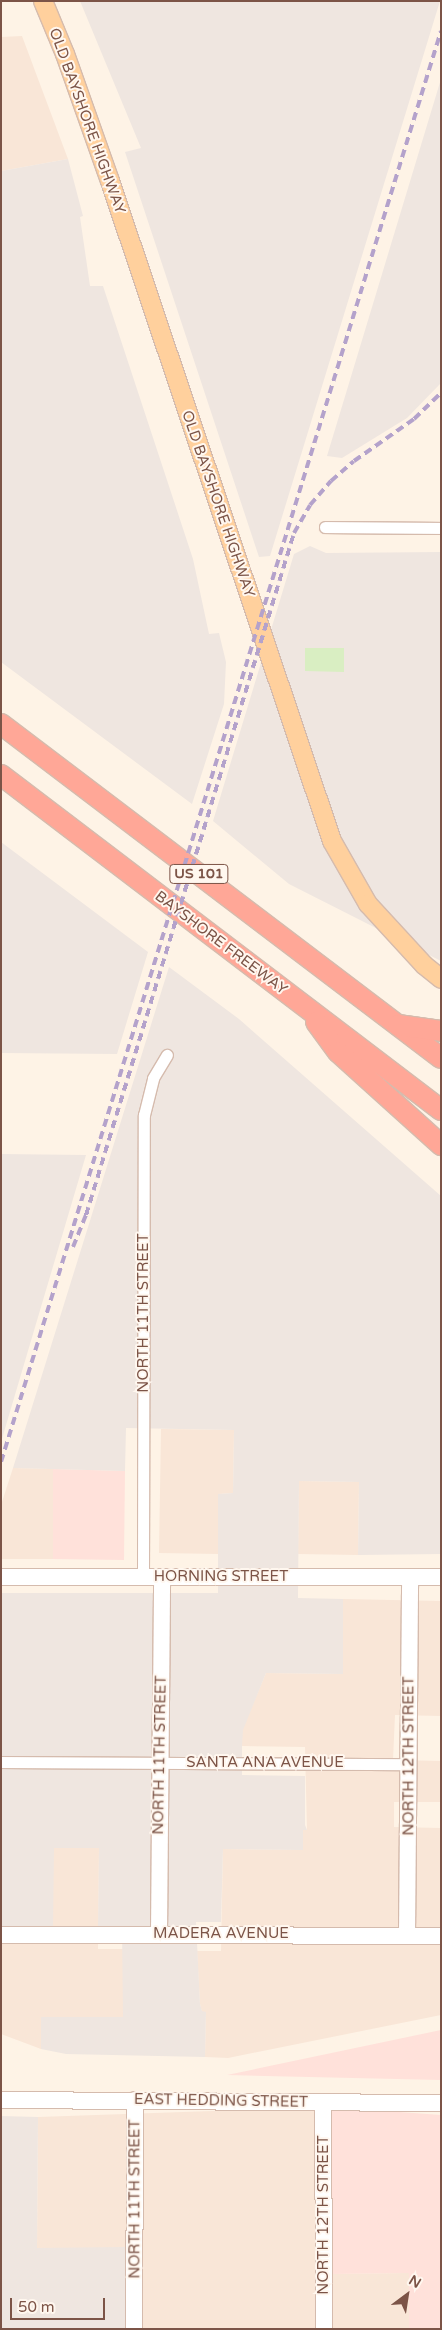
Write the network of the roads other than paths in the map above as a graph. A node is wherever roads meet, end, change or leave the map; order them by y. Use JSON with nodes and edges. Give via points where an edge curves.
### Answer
{"nodes":[{"id":1,"x":43,"y":1,"type":"edge"},
{"id":2,"x":325,"y":527,"type":"dead end"},
{"id":3,"x":441,"y":528,"type":"edge"},
{"id":4,"x":1,"y":724,"type":"edge"},
{"id":5,"x":1,"y":775,"type":"edge"},
{"id":6,"x":441,"y":979,"type":"edge"},
{"id":7,"x":305,"y":1006,"type":"junction"},
{"id":8,"x":396,"y":1024,"type":"junction"},
{"id":9,"x":441,"y":1031,"type":"edge"},
{"id":10,"x":167,"y":1055,"type":"dead end"},
{"id":11,"x":441,"y":1058,"type":"edge"},
{"id":12,"x":441,"y":1110,"type":"edge"},
{"id":13,"x":441,"y":1145,"type":"edge"},
{"id":14,"x":1,"y":1577,"type":"edge"},
{"id":15,"x":144,"y":1577,"type":"junction"},
{"id":16,"x":162,"y":1577,"type":"junction"},
{"id":17,"x":410,"y":1577,"type":"junction"},
{"id":18,"x":441,"y":1577,"type":"edge"},
{"id":19,"x":1,"y":1762,"type":"edge"},
{"id":20,"x":159,"y":1762,"type":"junction"},
{"id":21,"x":408,"y":1764,"type":"junction"},
{"id":22,"x":159,"y":1934,"type":"junction"},
{"id":23,"x":1,"y":1935,"type":"edge"},
{"id":24,"x":407,"y":1935,"type":"junction"},
{"id":25,"x":441,"y":1936,"type":"edge"},
{"id":26,"x":1,"y":2100,"type":"edge"},
{"id":27,"x":135,"y":2100,"type":"junction"},
{"id":28,"x":324,"y":2102,"type":"junction"},
{"id":29,"x":441,"y":2103,"type":"edge"},
{"id":30,"x":134,"y":2329,"type":"edge"},
{"id":31,"x":324,"y":2329,"type":"edge"}],
"edges":[{"from":1,"to":6,"type":"main road","name":"OLD BAYSHORE HIGHWAY","via":[[110,181],[332,841],[368,904]]},
{"from":2,"to":3,"type":"street"},
{"from":4,"to":8,"type":"highway","number":"US 101"},
{"from":5,"to":7,"type":"highway","name":"BAYSHORE FREEWAY","number":"US 101"},
{"from":7,"to":12,"type":"highway","name":"BAYSHORE FREEWAY","number":"US 101"},
{"from":7,"to":13,"type":"highway","via":[[338,1052]]},
{"from":8,"to":9,"type":"highway"},
{"from":8,"to":11,"type":"highway","number":"US 101"},
{"from":10,"to":15,"type":"street","name":"NORTH 11TH STREET","via":[[153,1078],[144,1115]]},
{"from":14,"to":15,"type":"street","name":"HORNING STREET"},
{"from":15,"to":16,"type":"street","name":"HORNING STREET"},
{"from":16,"to":17,"type":"street","name":"HORNING STREET"},
{"from":16,"to":20,"type":"street","name":"NORTH 11TH STREET"},
{"from":17,"to":18,"type":"street","name":"HORNING STREET"},
{"from":17,"to":21,"type":"street","name":"NORTH 12TH STREET"},
{"from":19,"to":20,"type":"street","name":"SANTA ANA AVENUE"},
{"from":20,"to":21,"type":"street","name":"SANTA ANA AVENUE"},
{"from":20,"to":22,"type":"street","name":"NORTH 11TH STREET"},
{"from":21,"to":24,"type":"street","name":"NORTH 12TH STREET"},
{"from":22,"to":23,"type":"street","name":"MADERA AVENUE"},
{"from":22,"to":24,"type":"street","name":"MADERA AVENUE"},
{"from":24,"to":25,"type":"street","name":"MADERA AVENUE"},
{"from":26,"to":27,"type":"street","name":"EAST HEDDING STREET"},
{"from":27,"to":28,"type":"street","name":"EAST HEDDING STREET"},
{"from":27,"to":30,"type":"street","name":"NORTH 11TH STREET"},
{"from":28,"to":29,"type":"street","name":"EAST HEDDING STREET"},
{"from":28,"to":31,"type":"street","name":"NORTH 12TH STREET"}]}
